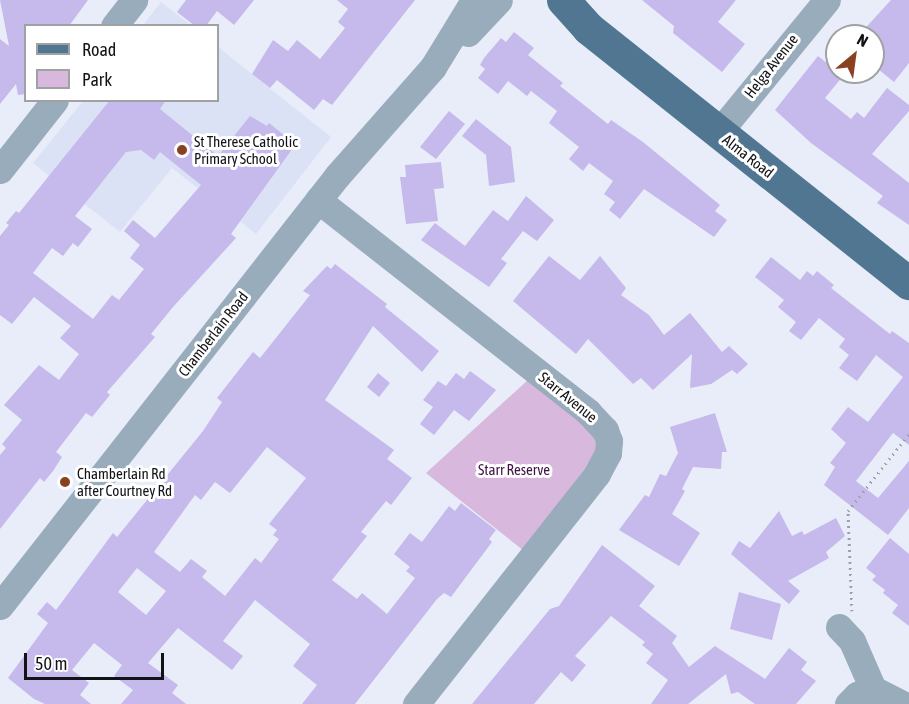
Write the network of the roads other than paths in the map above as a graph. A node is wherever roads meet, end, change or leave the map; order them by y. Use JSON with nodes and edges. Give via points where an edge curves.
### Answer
{"nodes":[{"id":1,"x":134,"y":0,"type":"edge"},
{"id":2,"x":474,"y":0,"type":"edge"},
{"id":3,"x":499,"y":0,"type":"edge"},
{"id":4,"x":536,"y":0,"type":"edge"},
{"id":5,"x":563,"y":0,"type":"edge"},
{"id":6,"x":827,"y":0,"type":"edge"},
{"id":7,"x":116,"y":24,"type":"edge"},
{"id":8,"x":588,"y":28,"type":"junction"},
{"id":9,"x":433,"y":67,"type":"junction"},
{"id":10,"x":53,"y":102,"type":"edge"},
{"id":11,"x":718,"y":133,"type":"junction"},
{"id":12,"x":0,"y":170,"type":"edge"},
{"id":13,"x":318,"y":200,"type":"junction"},
{"id":14,"x":909,"y":283,"type":"edge"},
{"id":15,"x":0,"y":606,"type":"edge"},
{"id":16,"x":839,"y":627,"type":"road end"},
{"id":17,"x":873,"y":689,"type":"junction"},
{"id":18,"x":416,"y":704,"type":"edge"},
{"id":19,"x":849,"y":704,"type":"edge"},
{"id":20,"x":903,"y":704,"type":"edge"}],
"edges":[{"from":1,"to":7,"type":"street"},
{"from":2,"to":9,"type":"street","name":"Chamberlain Road"},
{"from":3,"to":9,"type":"street","name":"Chamberlain Road","via":[[446,59]]},
{"from":4,"to":8,"type":"main road","name":"Alma Road"},
{"from":5,"to":8,"type":"main road","name":"Alma Road"},
{"from":6,"to":11,"type":"street","name":"Helga Avenue"},
{"from":8,"to":11,"type":"main road","name":"Alma Road"},
{"from":9,"to":13,"type":"street","name":"Chamberlain Road"},
{"from":10,"to":12,"type":"street"},
{"from":11,"to":14,"type":"main road","name":"Alma Road"},
{"from":13,"to":15,"type":"street","name":"Chamberlain Road"},
{"from":13,"to":18,"type":"street","name":"Starr Avenue","via":[[593,416],[609,441],[608,453],[597,474]]},
{"from":16,"to":17,"type":"street","via":[[852,641]]},
{"from":17,"to":19,"type":"street","via":[[857,695]]},
{"from":17,"to":20,"type":"street"}]}
